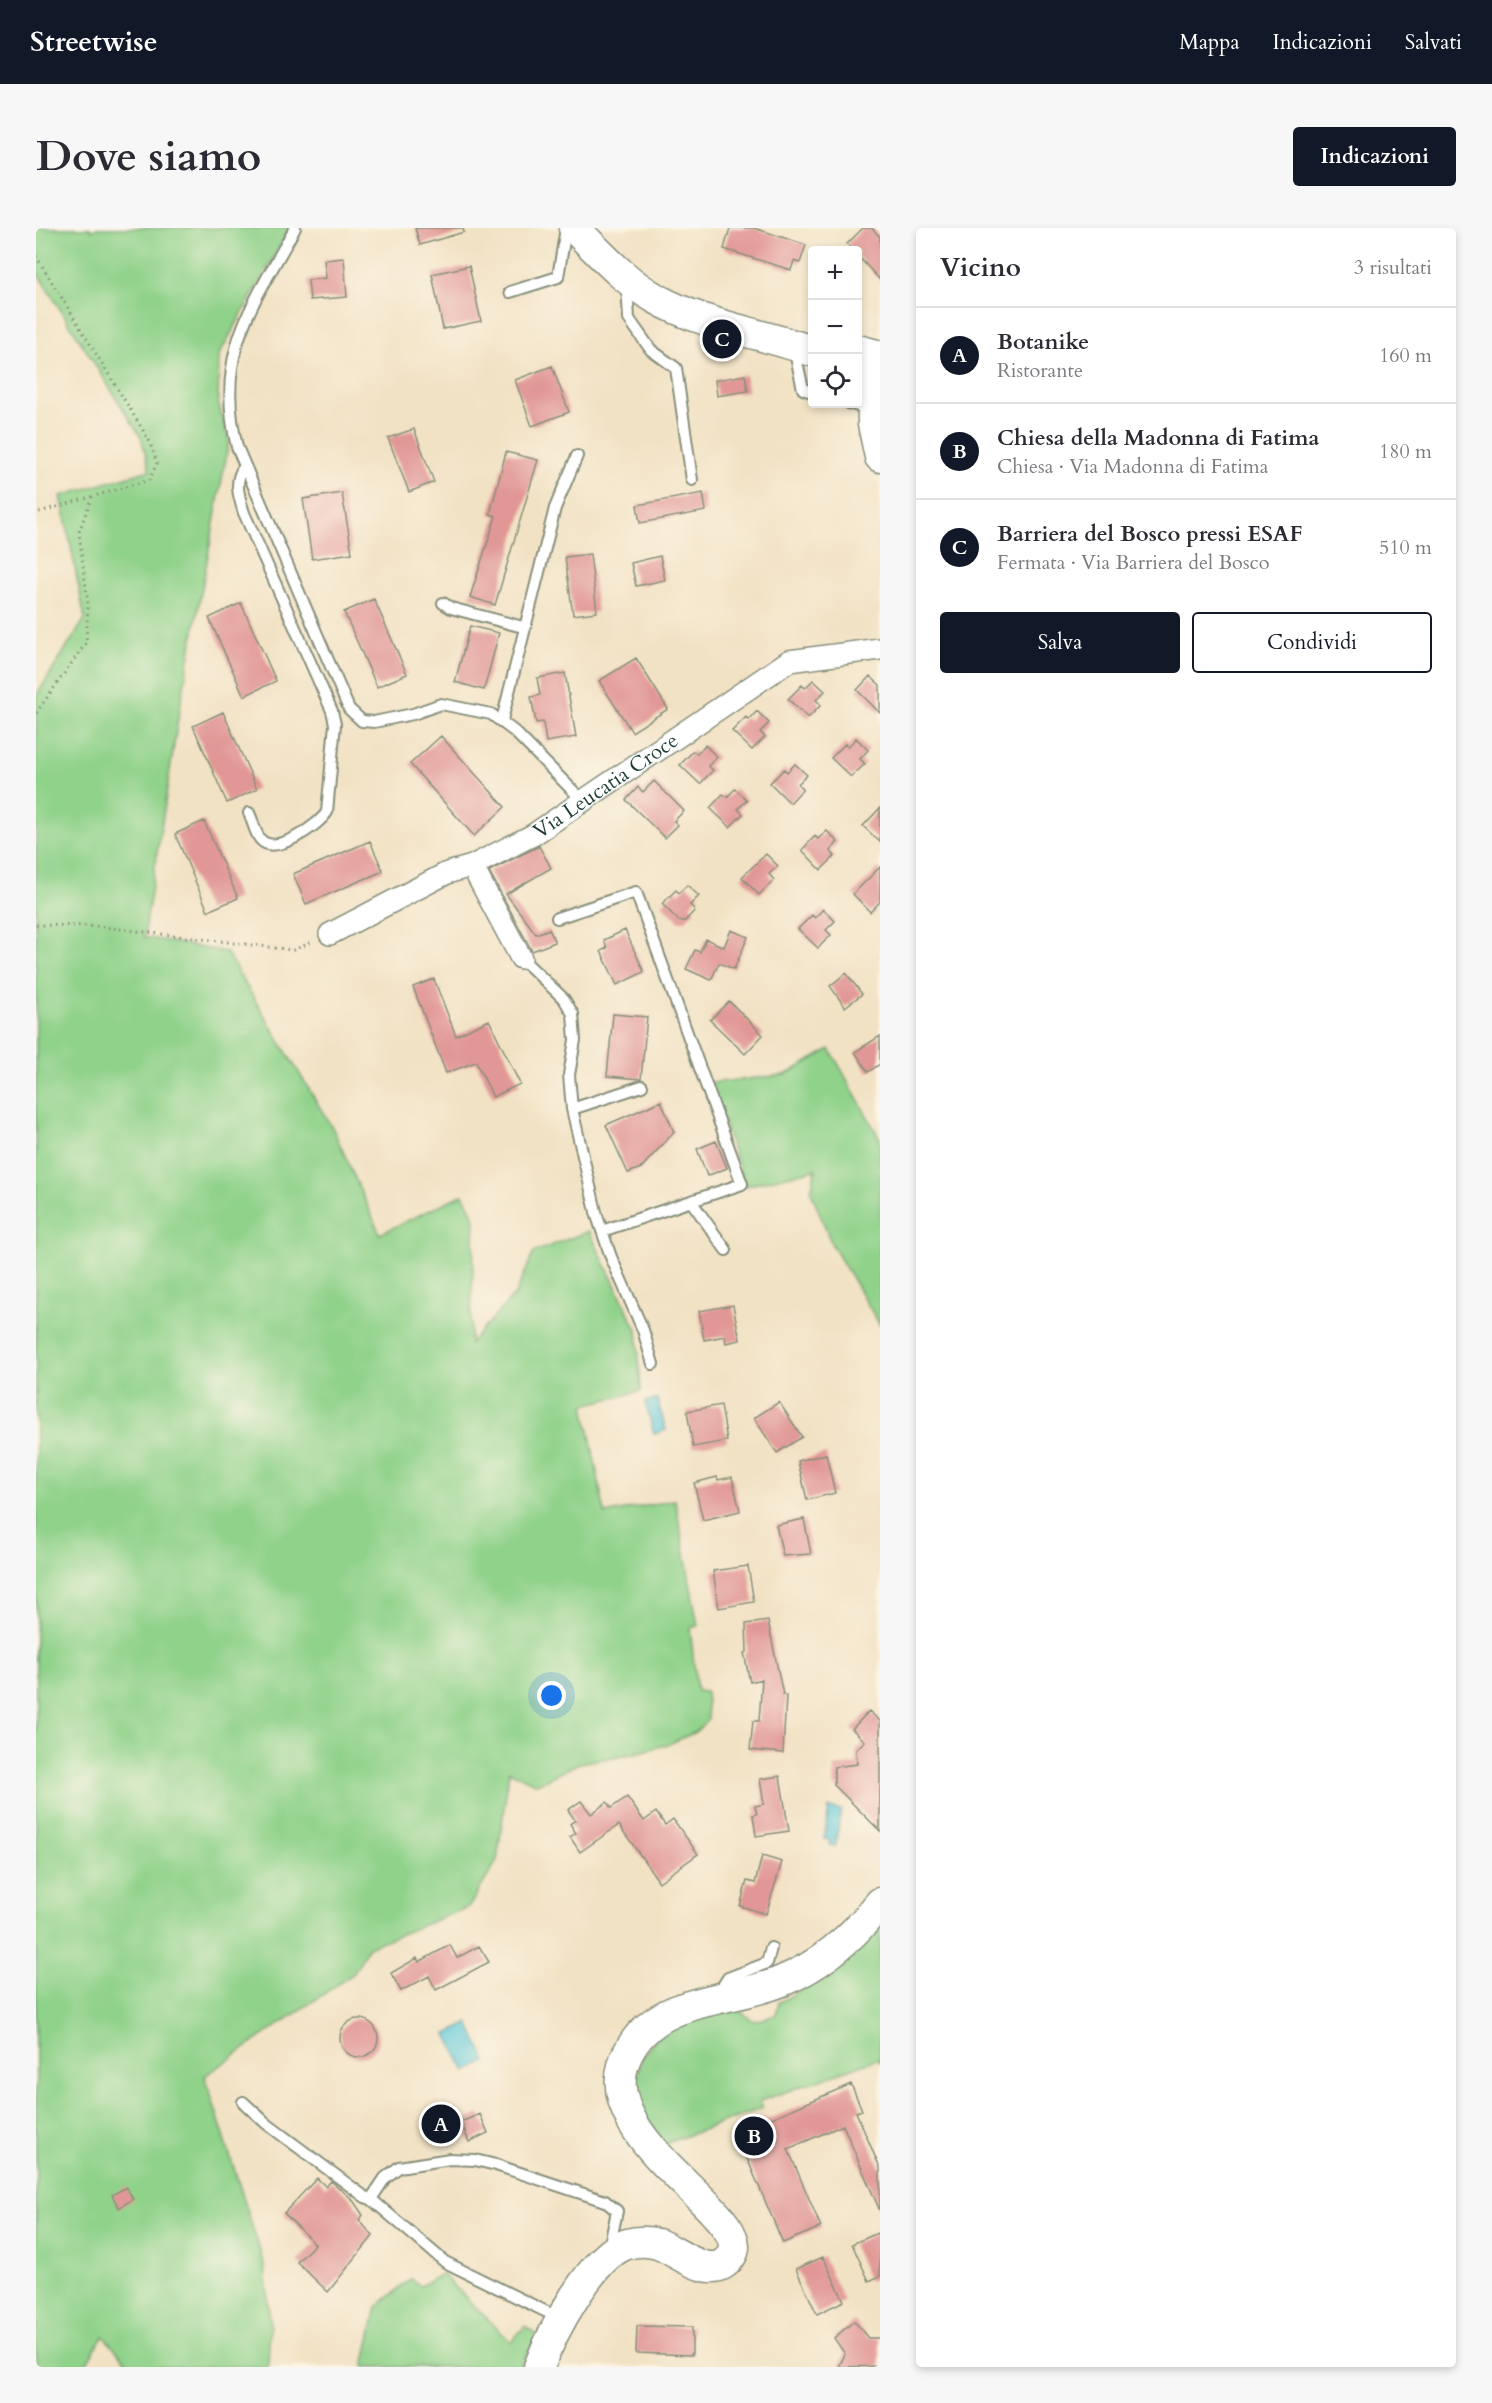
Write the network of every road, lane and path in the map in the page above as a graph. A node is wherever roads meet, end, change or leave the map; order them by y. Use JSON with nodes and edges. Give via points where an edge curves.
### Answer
{"nodes":[{"id":1,"x":295,"y":228,"type":"edge"},
{"id":2,"x":566,"y":228,"type":"edge"},
{"id":3,"x":574,"y":228,"type":"edge"},
{"id":4,"x":36,"y":256,"type":"edge"},
{"id":5,"x":626,"y":279,"type":"junction"},
{"id":6,"x":510,"y":291,"type":"dead end"},
{"id":7,"x":798,"y":344,"type":"edge"},
{"id":8,"x":868,"y":376,"type":"edge"},
{"id":9,"x":808,"y":390,"type":"edge"},
{"id":10,"x":577,"y":456,"type":"dead end"},
{"id":11,"x":880,"y":457,"type":"edge"},
{"id":12,"x":245,"y":466,"type":"junction"},
{"id":13,"x":692,"y":480,"type":"dead end"},
{"id":14,"x":92,"y":496,"type":"junction"},
{"id":15,"x":36,"y":513,"type":"edge"},
{"id":16,"x":443,"y":603,"type":"dead end"},
{"id":17,"x":523,"y":627,"type":"junction"},
{"id":18,"x":880,"y":649,"type":"edge"},
{"id":19,"x":36,"y":713,"type":"edge"},
{"id":20,"x":502,"y":720,"type":"junction"},
{"id":21,"x":583,"y":801,"type":"junction"},
{"id":22,"x":249,"y":813,"type":"dead end"},
{"id":23,"x":472,"y":866,"type":"junction"},
{"id":24,"x":557,"y":918,"type":"dead end"},
{"id":25,"x":36,"y":925,"type":"edge"},
{"id":26,"x":330,"y":934,"type":"joint"},
{"id":27,"x":521,"y":958,"type":"joint"},
{"id":28,"x":642,"y":1086,"type":"dead end"},
{"id":29,"x":572,"y":1109,"type":"junction"},
{"id":30,"x":691,"y":1201,"type":"junction"},
{"id":31,"x":602,"y":1231,"type":"junction"},
{"id":32,"x":726,"y":1250,"type":"dead end"},
{"id":33,"x":653,"y":1364,"type":"dead end"},
{"id":34,"x":880,"y":1903,"type":"edge"},
{"id":35,"x":771,"y":1948,"type":"dead end"},
{"id":36,"x":714,"y":2000,"type":"junction"},
{"id":37,"x":243,"y":2102,"type":"dead end"},
{"id":38,"x":371,"y":2199,"type":"junction"},
{"id":39,"x":608,"y":2255,"type":"junction"},
{"id":40,"x":562,"y":2320,"type":"junction"},
{"id":41,"x":538,"y":2363,"type":"edge"}],
"edges":[{"from":1,"to":12,"type":"lane","via":[[246,319],[233,357],[228,395],[231,421]]},
{"from":2,"to":6,"type":"lane","via":[[558,277]]},
{"from":3,"to":5,"type":"main road"},
{"from":4,"to":14,"type":"path","via":[[149,440],[157,463],[149,480]]},
{"from":5,"to":7,"type":"main road","via":[[691,314]]},
{"from":5,"to":13,"type":"lane","via":[[629,319],[651,350],[676,368]]},
{"from":7,"to":9,"type":"lane","via":[[803,389]]},
{"from":8,"to":11,"type":"main road"},
{"from":10,"to":17,"type":"lane","via":[[555,508]]},
{"from":12,"to":20,"type":"lane","via":[[354,716],[374,722],[441,704]]},
{"from":12,"to":22,"type":"lane","via":[[240,472],[238,494],[244,513],[335,724],[327,812],[320,822],[289,839],[268,844],[261,840]]},
{"from":14,"to":15,"type":"path"},
{"from":14,"to":19,"type":"path","via":[[79,532],[88,604],[86,643]]},
{"from":16,"to":17,"type":"lane"},
{"from":17,"to":20,"type":"lane"},
{"from":18,"to":21,"type":"street","name":"Via Leucatia Croce","via":[[789,661]]},
{"from":20,"to":21,"type":"lane"},
{"from":21,"to":23,"type":"street","name":"Via Leucatia Croce","via":[[533,835]]},
{"from":23,"to":26,"type":"street","name":"Via Leucatia Croce","via":[[447,873]]},
{"from":23,"to":27,"type":"street"},
{"from":24,"to":30,"type":"lane","via":[[636,892],[742,1184]]},
{"from":25,"to":26,"type":"path","via":[[94,926],[293,950]]},
{"from":27,"to":29,"type":"lane","via":[[564,999],[573,1014],[575,1041],[569,1075]]},
{"from":28,"to":29,"type":"lane"},
{"from":29,"to":31,"type":"lane"},
{"from":30,"to":31,"type":"lane"},
{"from":30,"to":32,"type":"lane"},
{"from":31,"to":33,"type":"lane"},
{"from":34,"to":36,"type":"main road","via":[[840,1944],[805,1970],[769,1986]]},
{"from":35,"to":36,"type":"lane","via":[[767,1963],[728,1978]]},
{"from":36,"to":39,"type":"main road","via":[[672,2012],[648,2026],[626,2057],[621,2090],[636,2130],[730,2232],[734,2248],[731,2256],[719,2266],[705,2266],[647,2242],[625,2245]]},
{"from":37,"to":38,"type":"lane","via":[[267,2124]]},
{"from":38,"to":39,"type":"lane","via":[[385,2178],[399,2167],[433,2160],[475,2160],[605,2201],[617,2211]]},
{"from":38,"to":40,"type":"lane","via":[[445,2262]]},
{"from":39,"to":40,"type":"main road"},
{"from":40,"to":41,"type":"main road"}]}
